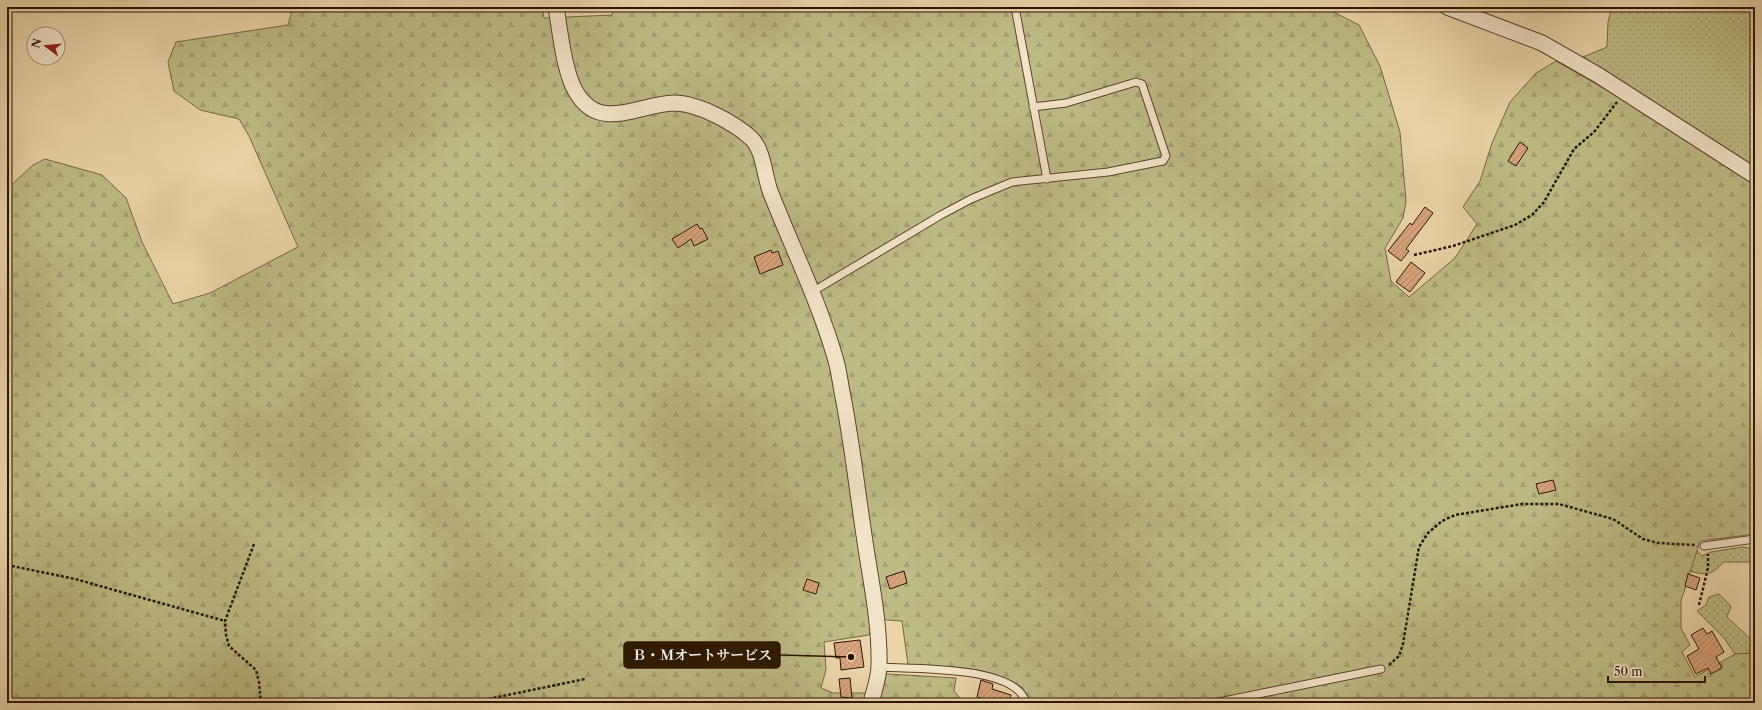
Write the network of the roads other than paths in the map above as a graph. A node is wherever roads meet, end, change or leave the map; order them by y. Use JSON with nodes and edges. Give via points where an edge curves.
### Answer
{"nodes":[{"id":1,"x":556,"y":7,"type":"edge"},
{"id":2,"x":1015,"y":7,"type":"edge"},
{"id":3,"x":1447,"y":7,"type":"edge"},
{"id":4,"x":1033,"y":107,"type":"junction"},
{"id":5,"x":1755,"y":176,"type":"edge"},
{"id":6,"x":1047,"y":179,"type":"junction"},
{"id":7,"x":812,"y":292,"type":"junction"},
{"id":8,"x":1755,"y":539,"type":"edge"},
{"id":9,"x":1706,"y":546,"type":"road end"},
{"id":10,"x":879,"y":666,"type":"junction"},
{"id":11,"x":1381,"y":669,"type":"road end"},
{"id":12,"x":871,"y":703,"type":"edge"},
{"id":13,"x":1026,"y":703,"type":"edge"},
{"id":14,"x":1214,"y":703,"type":"edge"}],
"edges":[{"from":1,"to":7,"type":"street","via":[[574,90],[595,112],[611,115],[653,105],[676,103],[698,107],[723,119],[752,140],[759,151],[770,192]]},
{"from":2,"to":4,"type":"lane"},
{"from":3,"to":5,"type":"street","via":[[1542,42]]},
{"from":4,"to":6,"type":"lane"},
{"from":4,"to":6,"type":"lane","via":[[1066,103],[1136,82],[1142,84],[1166,156],[1163,161],[1108,172]]},
{"from":6,"to":7,"type":"lane","via":[[1012,182],[972,199]]},
{"from":7,"to":10,"type":"street","via":[[835,356],[846,415],[877,619]]},
{"from":8,"to":9,"type":"lane"},
{"from":10,"to":12,"type":"street"},
{"from":10,"to":13,"type":"lane","via":[[979,674],[1008,683],[1019,690]]},
{"from":11,"to":14,"type":"lane"}]}
